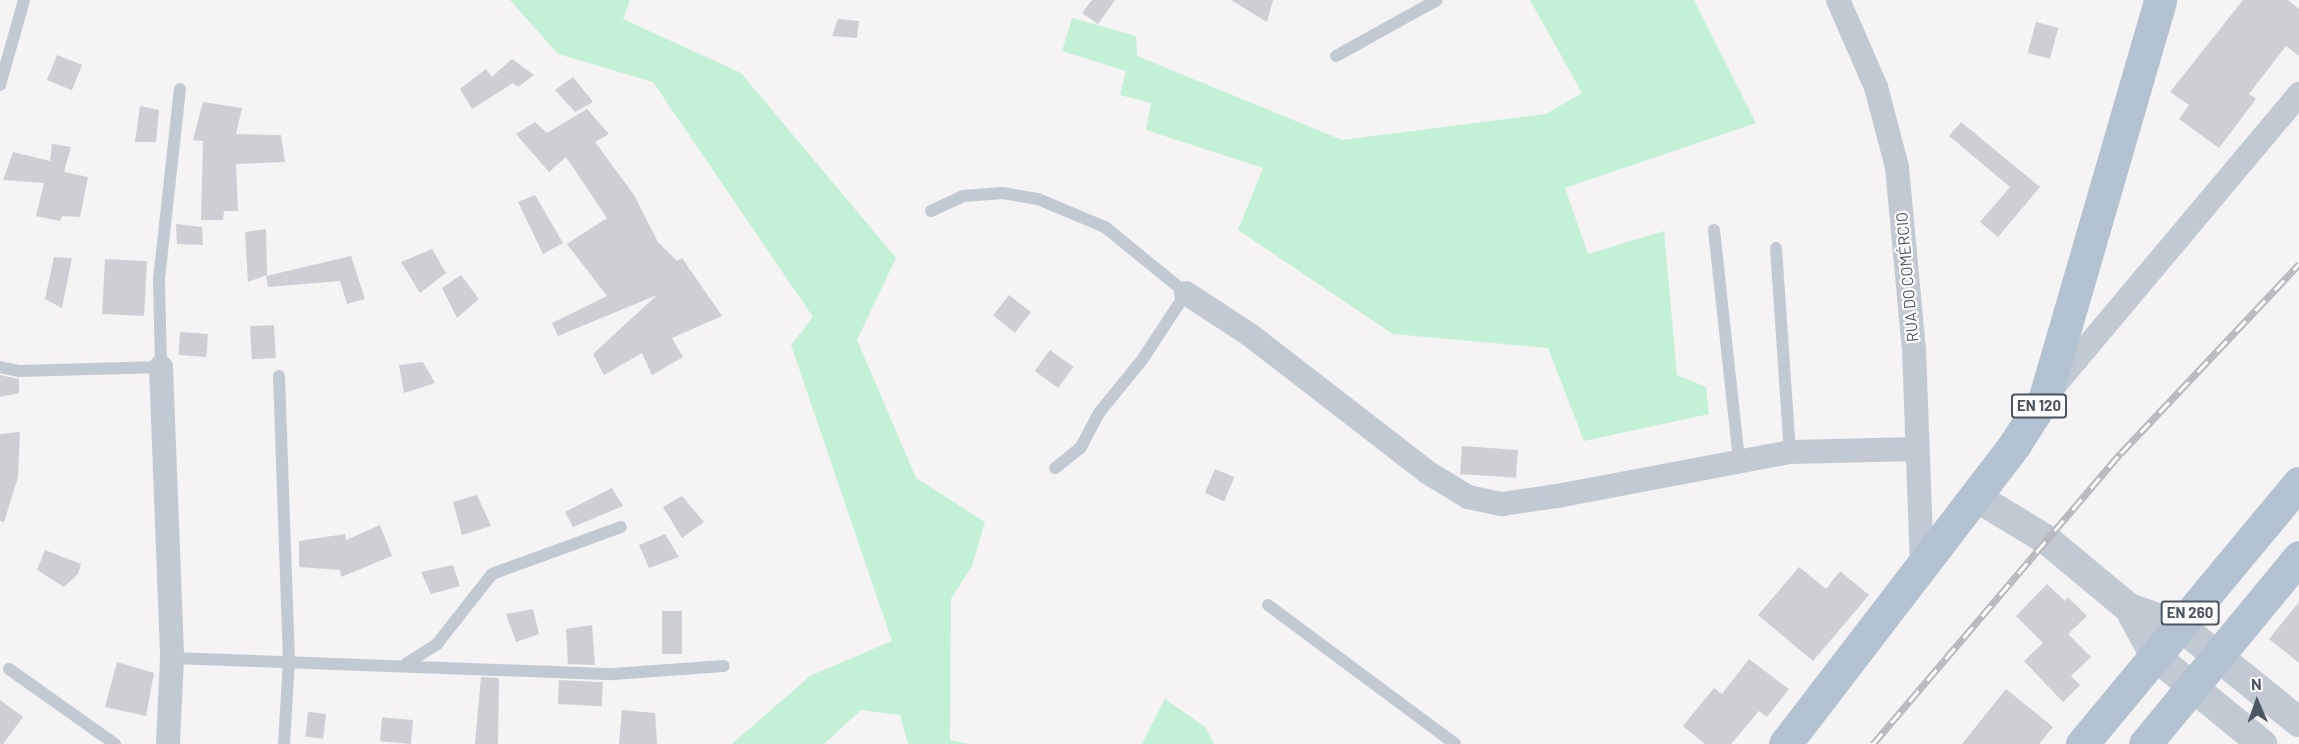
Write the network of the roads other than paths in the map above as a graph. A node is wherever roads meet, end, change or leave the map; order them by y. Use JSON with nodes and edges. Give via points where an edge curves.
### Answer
{"nodes":[{"id":1,"x":24,"y":0,"type":"edge"},
{"id":2,"x":1437,"y":0,"type":"edge"},
{"id":3,"x":1838,"y":0,"type":"edge"},
{"id":4,"x":2160,"y":0,"type":"edge"},
{"id":5,"x":1336,"y":56,"type":"dead end"},
{"id":6,"x":0,"y":85,"type":"edge"},
{"id":7,"x":180,"y":89,"type":"dead end"},
{"id":8,"x":2299,"y":94,"type":"edge"},
{"id":9,"x":931,"y":211,"type":"dead end"},
{"id":10,"x":1714,"y":230,"type":"dead end"},
{"id":11,"x":1776,"y":248,"type":"dead end"},
{"id":12,"x":1186,"y":293,"type":"junction"},
{"id":13,"x":0,"y":367,"type":"edge"},
{"id":14,"x":161,"y":367,"type":"junction"},
{"id":15,"x":279,"y":376,"type":"dead end"},
{"id":16,"x":2045,"y":397,"type":"junction"},
{"id":17,"x":1917,"y":448,"type":"junction"},
{"id":18,"x":1790,"y":452,"type":"junction"},
{"id":19,"x":1739,"y":461,"type":"junction"},
{"id":20,"x":1055,"y":468,"type":"dead end"},
{"id":21,"x":2299,"y":483,"type":"edge"},
{"id":22,"x":1976,"y":496,"type":"junction"},
{"id":23,"x":621,"y":526,"type":"dead end"},
{"id":24,"x":2299,"y":557,"type":"edge"},
{"id":25,"x":1922,"y":565,"type":"junction"},
{"id":26,"x":1268,"y":605,"type":"dead end"},
{"id":27,"x":2129,"y":608,"type":"junction"},
{"id":28,"x":2180,"y":626,"type":"junction"},
{"id":29,"x":2155,"y":656,"type":"junction"},
{"id":30,"x":2219,"y":656,"type":"junction"},
{"id":31,"x":172,"y":658,"type":"junction"},
{"id":32,"x":289,"y":660,"type":"junction"},
{"id":33,"x":407,"y":663,"type":"junction"},
{"id":34,"x":724,"y":666,"type":"dead end"},
{"id":35,"x":9,"y":669,"type":"dead end"},
{"id":36,"x":2194,"y":687,"type":"junction"},
{"id":37,"x":2299,"y":722,"type":"edge"},
{"id":38,"x":115,"y":744,"type":"edge"},
{"id":39,"x":168,"y":744,"type":"edge"},
{"id":40,"x":284,"y":744,"type":"edge"},
{"id":41,"x":1455,"y":744,"type":"edge"},
{"id":42,"x":1785,"y":744,"type":"edge"},
{"id":43,"x":2082,"y":744,"type":"edge"},
{"id":44,"x":2145,"y":744,"type":"edge"},
{"id":45,"x":2262,"y":744,"type":"edge"}],
"edges":[{"from":1,"to":6,"type":"lane"},
{"from":2,"to":5,"type":"lane"},
{"from":3,"to":17,"type":"street","name":"RUA DO COMÉRCIO","via":[[1876,87],[1896,168],[1914,349]]},
{"from":4,"to":16,"type":"main road","number":"EN 120"},
{"from":7,"to":14,"type":"lane","via":[[159,279]]},
{"from":8,"to":16,"type":"street"},
{"from":9,"to":12,"type":"lane","via":[[963,196],[1004,193],[1038,199],[1106,227]]},
{"from":10,"to":19,"type":"lane"},
{"from":11,"to":18,"type":"lane"},
{"from":12,"to":19,"type":"street","via":[[1250,335],[1428,472],[1468,497],[1502,504]]},
{"from":12,"to":20,"type":"lane","via":[[1142,360],[1099,413],[1080,448]]},
{"from":13,"to":14,"type":"lane","via":[[19,371]]},
{"from":14,"to":31,"type":"street"},
{"from":15,"to":32,"type":"lane"},
{"from":16,"to":22,"type":"main road","number":"EN 120"},
{"from":17,"to":18,"type":"street"},
{"from":17,"to":25,"type":"street","name":"RUA DO COMÉRCIO"},
{"from":18,"to":19,"type":"street"},
{"from":21,"to":28,"type":"main road","number":"EN 260"},
{"from":22,"to":25,"type":"main road","number":"EN 120"},
{"from":22,"to":27,"type":"street","via":[[2046,540]]},
{"from":23,"to":33,"type":"lane","via":[[492,574],[437,644]]},
{"from":24,"to":30,"type":"main road","number":"EN 260"},
{"from":25,"to":42,"type":"main road","number":"EN 120"},
{"from":26,"to":41,"type":"lane"},
{"from":27,"to":28,"type":"street"},
{"from":27,"to":29,"type":"street"},
{"from":28,"to":29,"type":"main road","number":"EN 260"},
{"from":28,"to":30,"type":"street"},
{"from":29,"to":36,"type":"street"},
{"from":29,"to":43,"type":"main road","number":"EN 260"},
{"from":30,"to":36,"type":"main road","number":"EN 260"},
{"from":30,"to":37,"type":"street"},
{"from":31,"to":32,"type":"lane"},
{"from":31,"to":39,"type":"street"},
{"from":32,"to":33,"type":"lane"},
{"from":32,"to":40,"type":"lane"},
{"from":33,"to":34,"type":"lane","via":[[613,674]]},
{"from":35,"to":38,"type":"lane"},
{"from":36,"to":44,"type":"main road","number":"EN 260"},
{"from":36,"to":45,"type":"street"}]}
